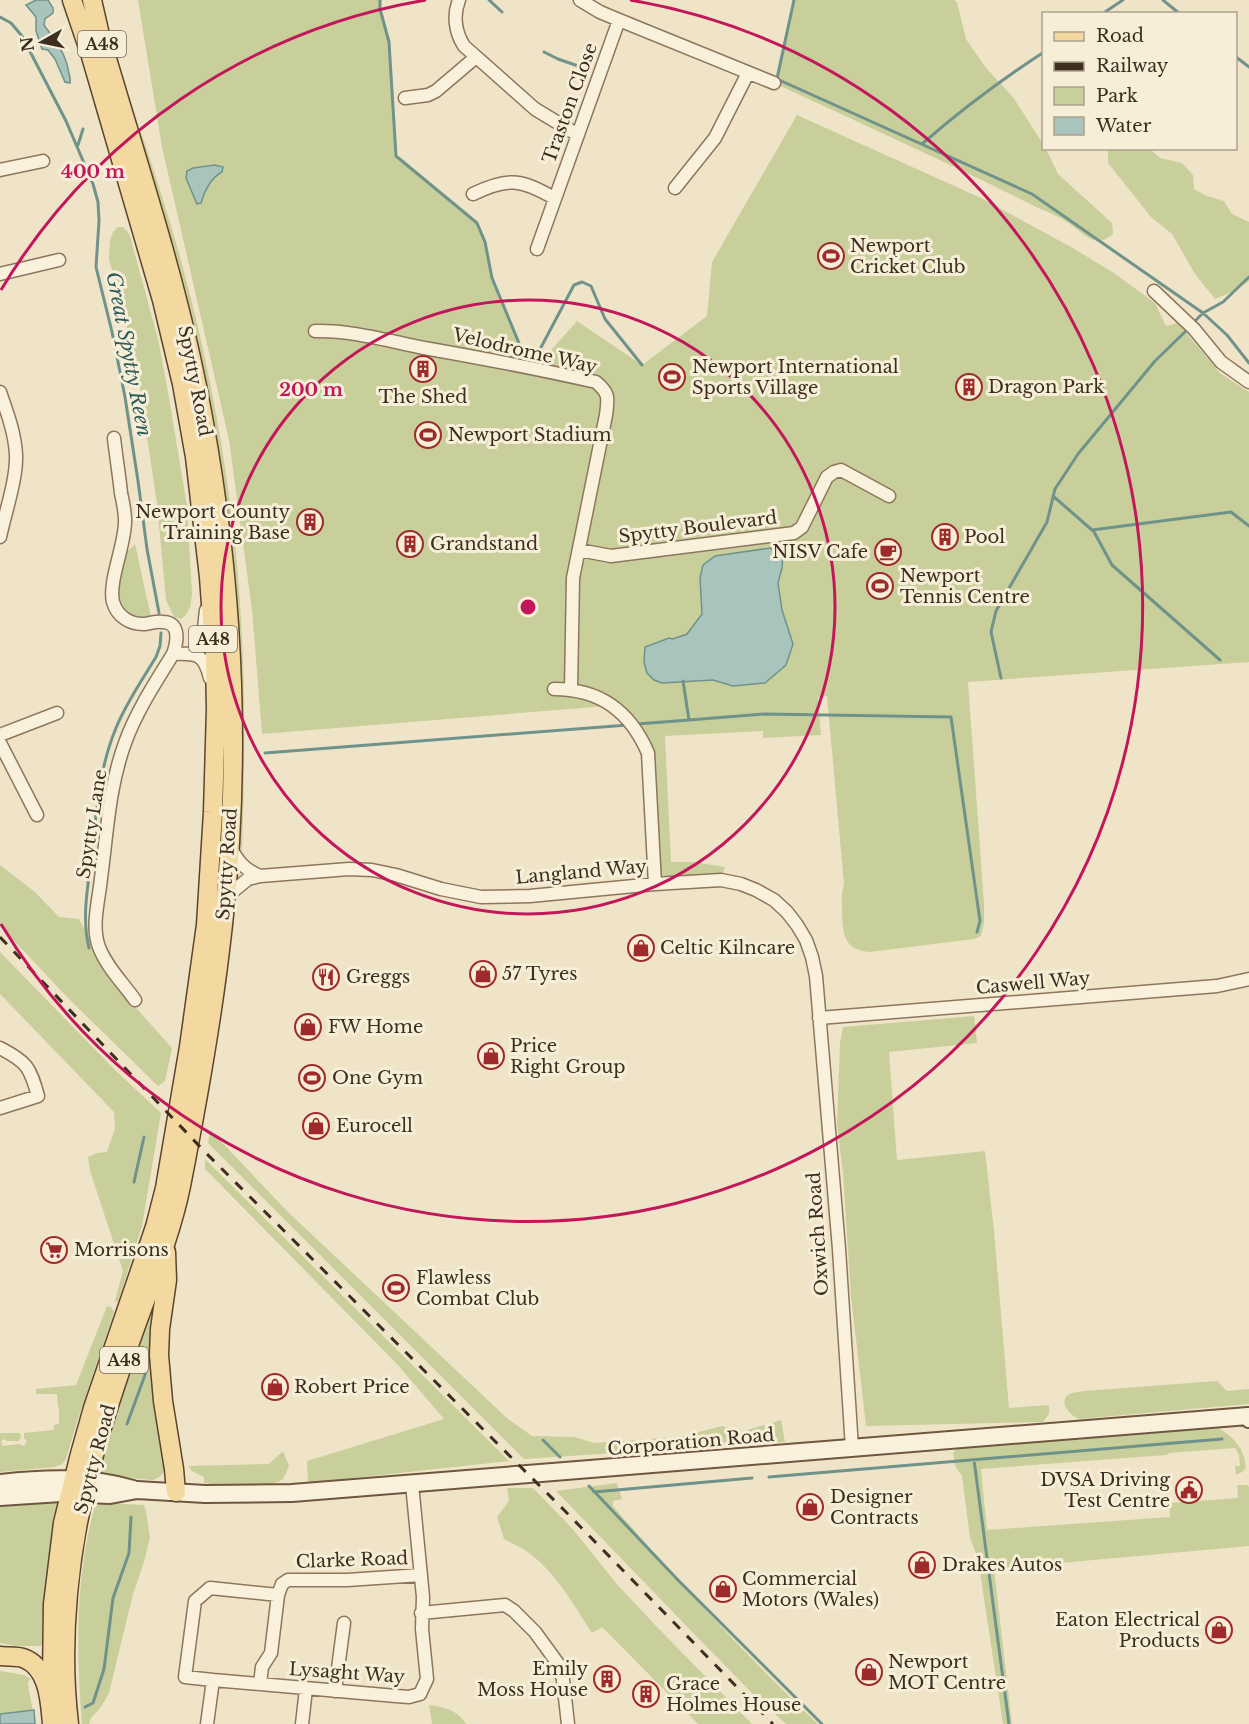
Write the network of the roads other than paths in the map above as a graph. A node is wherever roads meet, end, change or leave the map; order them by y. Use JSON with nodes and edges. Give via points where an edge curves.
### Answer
{"nodes":[{"id":1,"x":72,"y":0,"type":"edge"},
{"id":2,"x":92,"y":0,"type":"edge"},
{"id":3,"x":459,"y":0,"type":"edge"},
{"id":4,"x":580,"y":0,"type":"edge"},
{"id":5,"x":619,"y":20,"type":"junction"},
{"id":6,"x":476,"y":57,"type":"junction"},
{"id":7,"x":748,"y":73,"type":"junction"},
{"id":8,"x":774,"y":83,"type":"dead end"},
{"id":9,"x":405,"y":98,"type":"dead end"},
{"id":10,"x":578,"y":135,"type":"junction"},
{"id":11,"x":43,"y":161,"type":"dead end"},
{"id":12,"x":0,"y":170,"type":"edge"},
{"id":13,"x":675,"y":188,"type":"dead end"},
{"id":14,"x":473,"y":194,"type":"dead end"},
{"id":15,"x":554,"y":198,"type":"junction"},
{"id":16,"x":537,"y":249,"type":"dead end"},
{"id":17,"x":59,"y":260,"type":"dead end"},
{"id":18,"x":0,"y":274,"type":"edge"},
{"id":19,"x":1154,"y":291,"type":"dead end"},
{"id":20,"x":315,"y":331,"type":"dead end"},
{"id":21,"x":1249,"y":382,"type":"edge"},
{"id":22,"x":0,"y":392,"type":"edge"},
{"id":23,"x":114,"y":438,"type":"dead end"},
{"id":24,"x":889,"y":496,"type":"dead end"},
{"id":25,"x":0,"y":537,"type":"edge"},
{"id":26,"x":579,"y":550,"type":"junction"},
{"id":27,"x":209,"y":577,"type":"junction"},
{"id":28,"x":192,"y":653,"type":"junction"},
{"id":29,"x":173,"y":654,"type":"junction"},
{"id":30,"x":554,"y":689,"type":"dead end"},
{"id":31,"x":571,"y":689,"type":"junction"},
{"id":32,"x":57,"y":713,"type":"dead end"},
{"id":33,"x":0,"y":735,"type":"edge"},
{"id":34,"x":0,"y":743,"type":"edge"},
{"id":35,"x":215,"y":745,"type":"junction"},
{"id":36,"x":37,"y":814,"type":"dead end"},
{"id":37,"x":230,"y":846,"type":"junction"},
{"id":38,"x":260,"y":876,"type":"junction"},
{"id":39,"x":655,"y":884,"type":"junction"},
{"id":40,"x":226,"y":897,"type":"junction"},
{"id":41,"x":1249,"y":979,"type":"edge"},
{"id":42,"x":135,"y":1000,"type":"dead end"},
{"id":43,"x":819,"y":1018,"type":"junction"},
{"id":44,"x":0,"y":1048,"type":"edge"},
{"id":45,"x":0,"y":1108,"type":"edge"},
{"id":46,"x":165,"y":1241,"type":"junction"},
{"id":47,"x":1249,"y":1417,"type":"edge"},
{"id":48,"x":852,"y":1448,"type":"junction"},
{"id":49,"x":0,"y":1483,"type":"edge"},
{"id":50,"x":412,"y":1484,"type":"junction"},
{"id":51,"x":79,"y":1487,"type":"junction"},
{"id":52,"x":176,"y":1492,"type":"junction"},
{"id":53,"x":0,"y":1497,"type":"edge"},
{"id":54,"x":421,"y":1575,"type":"junction"},
{"id":55,"x":278,"y":1595,"type":"junction"},
{"id":56,"x":421,"y":1614,"type":"junction"},
{"id":57,"x":344,"y":1623,"type":"dead end"},
{"id":58,"x":59,"y":1652,"type":"junction"},
{"id":59,"x":0,"y":1656,"type":"edge"},
{"id":60,"x":23,"y":1658,"type":"junction"},
{"id":61,"x":213,"y":1680,"type":"junction"},
{"id":62,"x":260,"y":1684,"type":"junction"},
{"id":63,"x":306,"y":1689,"type":"junction"},
{"id":64,"x":334,"y":1691,"type":"junction"},
{"id":65,"x":50,"y":1699,"type":"junction"},
{"id":66,"x":52,"y":1724,"type":"edge"},
{"id":67,"x":69,"y":1724,"type":"edge"},
{"id":68,"x":207,"y":1724,"type":"edge"},
{"id":69,"x":302,"y":1724,"type":"edge"},
{"id":70,"x":568,"y":1724,"type":"edge"}],
"edges":[{"from":1,"to":27,"type":"main road","name":"Spytty Road","number":"A48","via":[[162,300],[182,384]]},
{"from":2,"to":37,"type":"main road","name":"Spytty Road","number":"A48","via":[[181,314],[214,484],[225,581],[231,691]]},
{"from":3,"to":6,"type":"street","via":[[457,31],[464,46]]},
{"from":4,"to":5,"type":"street"},
{"from":5,"to":7,"type":"street"},
{"from":5,"to":10,"type":"street","name":"Traston Close"},
{"from":6,"to":9,"type":"street","via":[[436,91]]},
{"from":6,"to":10,"type":"street","via":[[535,109]]},
{"from":7,"to":8,"type":"street"},
{"from":7,"to":13,"type":"street","via":[[715,138]]},
{"from":10,"to":15,"type":"street","name":"Traston Close"},
{"from":11,"to":12,"type":"street"},
{"from":14,"to":15,"type":"street","via":[[492,185],[517,182]]},
{"from":15,"to":16,"type":"street","name":"Traston Close"},
{"from":17,"to":18,"type":"street"},
{"from":19,"to":21,"type":"street","via":[[1194,329],[1221,362]]},
{"from":20,"to":26,"type":"street","name":"Velodrome Way","via":[[387,340],[596,382],[604,388],[608,396],[606,415]]},
{"from":22,"to":25,"type":"street","via":[[16,455]]},
{"from":23,"to":29,"type":"street","via":[[126,521],[113,601],[119,614],[131,622],[168,622],[173,626],[177,639]]},
{"from":24,"to":26,"type":"street","name":"Spytty Boulevard","via":[[841,470],[827,477],[802,526],[794,533],[611,556]]},
{"from":26,"to":31,"type":"street","name":"Velodrome Way","via":[[573,578]]},
{"from":27,"to":28,"type":"street","via":[[203,635]]},
{"from":27,"to":35,"type":"main road","name":"Spytty Road","number":"A48","via":[[215,659]]},
{"from":28,"to":29,"type":"street"},
{"from":28,"to":35,"type":"street","via":[[208,667]]},
{"from":29,"to":42,"type":"street","name":"Spytty Lane","via":[[147,696],[123,750],[111,801],[97,917],[98,946]]},
{"from":30,"to":31,"type":"street"},
{"from":31,"to":39,"type":"street","via":[[609,703],[629,720],[648,753]]},
{"from":32,"to":33,"type":"street"},
{"from":34,"to":36,"type":"street"},
{"from":35,"to":51,"type":"main road","name":"Spytty Road","number":"A48","via":[[206,925],[165,1188],[93,1408]]},
{"from":37,"to":38,"type":"street","via":[[248,872]]},
{"from":37,"to":40,"type":"main road","name":"Spytty Road","number":"A48"},
{"from":38,"to":39,"type":"street","name":"Langland Way","via":[[372,870],[481,897]]},
{"from":38,"to":40,"type":"street","name":"Langland Way","via":[[248,879]]},
{"from":39,"to":43,"type":"street","name":"Langland Way","via":[[721,880],[741,884],[774,900],[806,940],[816,976]]},
{"from":40,"to":46,"type":"main road","name":"Spytty Road","number":"A48","via":[[197,1099],[179,1193]]},
{"from":41,"to":43,"type":"street","name":"Caswell Way","via":[[1217,986]]},
{"from":43,"to":48,"type":"street","name":"Oxwich Road"},
{"from":44,"to":45,"type":"street","via":[[27,1065],[38,1096]]},
{"from":46,"to":51,"type":"main road","name":"Spytty Road","number":"A48"},
{"from":46,"to":52,"type":"main road","via":[[167,1280],[159,1355]]},
{"from":47,"to":48,"type":"street","name":"Corporation Road"},
{"from":48,"to":50,"type":"street","name":"Corporation Road"},
{"from":49,"to":51,"type":"street","name":"Corporation Road","via":[[31,1479]]},
{"from":50,"to":52,"type":"street","name":"Corporation Road","via":[[292,1493]]},
{"from":50,"to":54,"type":"street","name":"Lysaght Way"},
{"from":51,"to":52,"type":"street","name":"Corporation Road","via":[[110,1495],[137,1490]]},
{"from":51,"to":53,"type":"street","name":"Corporation Road"},
{"from":51,"to":58,"type":"main road","name":"Spytty Road","number":"A48","via":[[68,1604]]},
{"from":51,"to":58,"type":"main road","name":"Spytty Road","number":"A48","via":[[60,1547],[53,1604]]},
{"from":54,"to":55,"type":"street","name":"Clarke Road","via":[[288,1580]]},
{"from":54,"to":56,"type":"street","name":"Lysaght Way"},
{"from":55,"to":61,"type":"street","name":"Lysaght Way","via":[[210,1588],[195,1601],[185,1677]]},
{"from":55,"to":62,"type":"street","via":[[271,1653],[262,1667]]},
{"from":56,"to":64,"type":"street","name":"Lysaght Way","via":[[427,1680],[420,1694],[409,1697]]},
{"from":56,"to":70,"type":"street","via":[[505,1605],[514,1611],[560,1665]]},
{"from":57,"to":64,"type":"street"},
{"from":58,"to":60,"type":"main road","via":[[31,1652]]},
{"from":58,"to":65,"type":"main road","number":"A48"},
{"from":58,"to":67,"type":"main road","name":"Spytty Road","number":"A48"},
{"from":59,"to":60,"type":"main road"},
{"from":60,"to":65,"type":"main road","number":"A48","via":[[39,1671]]},
{"from":61,"to":62,"type":"street","name":"Lysaght Way"},
{"from":61,"to":68,"type":"street"},
{"from":62,"to":63,"type":"street","name":"Lysaght Way"},
{"from":63,"to":64,"type":"street","name":"Lysaght Way"},
{"from":63,"to":69,"type":"street"},
{"from":65,"to":66,"type":"main road","number":"A48"}]}
